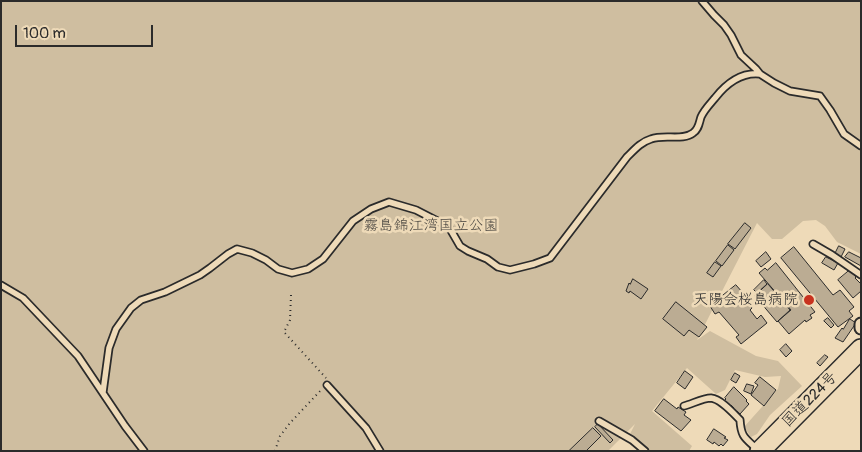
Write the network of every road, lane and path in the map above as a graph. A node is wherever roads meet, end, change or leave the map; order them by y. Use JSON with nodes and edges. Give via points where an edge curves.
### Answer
{"nodes":[{"id":1,"x":702,"y":1,"type":"edge"},
{"id":2,"x":760,"y":74,"type":"junction"},
{"id":3,"x":861,"y":146,"type":"edge"},
{"id":4,"x":813,"y":244,"type":"dead end"},
{"id":5,"x":861,"y":275,"type":"edge"},
{"id":6,"x":1,"y":285,"type":"edge"},
{"id":7,"x":291,"y":295,"type":"dead end"},
{"id":8,"x":861,"y":349,"type":"edge"},
{"id":9,"x":327,"y":385,"type":"junction"},
{"id":10,"x":102,"y":392,"type":"junction"},
{"id":11,"x":684,"y":406,"type":"dead end"},
{"id":12,"x":599,"y":421,"type":"dead end"},
{"id":13,"x":144,"y":451,"type":"edge"},
{"id":14,"x":275,"y":451,"type":"edge"},
{"id":15,"x":380,"y":451,"type":"edge"},
{"id":16,"x":645,"y":451,"type":"edge"},
{"id":17,"x":759,"y":451,"type":"edge"}],
"edges":[{"from":1,"to":2,"type":"lane","via":[[724,25],[741,55]]},
{"from":2,"to":3,"type":"lane","via":[[790,91],[820,96],[844,134]]},
{"from":2,"to":10,"type":"lane","via":[[751,73],[724,87],[707,107],[692,134],[652,138],[640,144],[550,258],[510,270],[498,267],[460,246],[449,227],[416,210],[389,202],[353,221],[322,259],[308,269],[292,273],[237,249],[200,274],[141,300],[116,329],[109,348]]},
{"from":4,"to":5,"type":"lane"},
{"from":6,"to":10,"type":"lane","via":[[23,298],[78,356]]},
{"from":7,"to":9,"type":"path","via":[[290,320],[284,332],[326,377]]},
{"from":8,"to":17,"type":"highway","name":"国道224号"},
{"from":9,"to":14,"type":"path","via":[[290,423],[280,436]]},
{"from":9,"to":15,"type":"lane","via":[[366,428]]},
{"from":10,"to":13,"type":"lane"},
{"from":11,"to":17,"type":"lane","via":[[711,398],[718,400],[740,420],[743,437]]},
{"from":12,"to":16,"type":"lane"}]}
